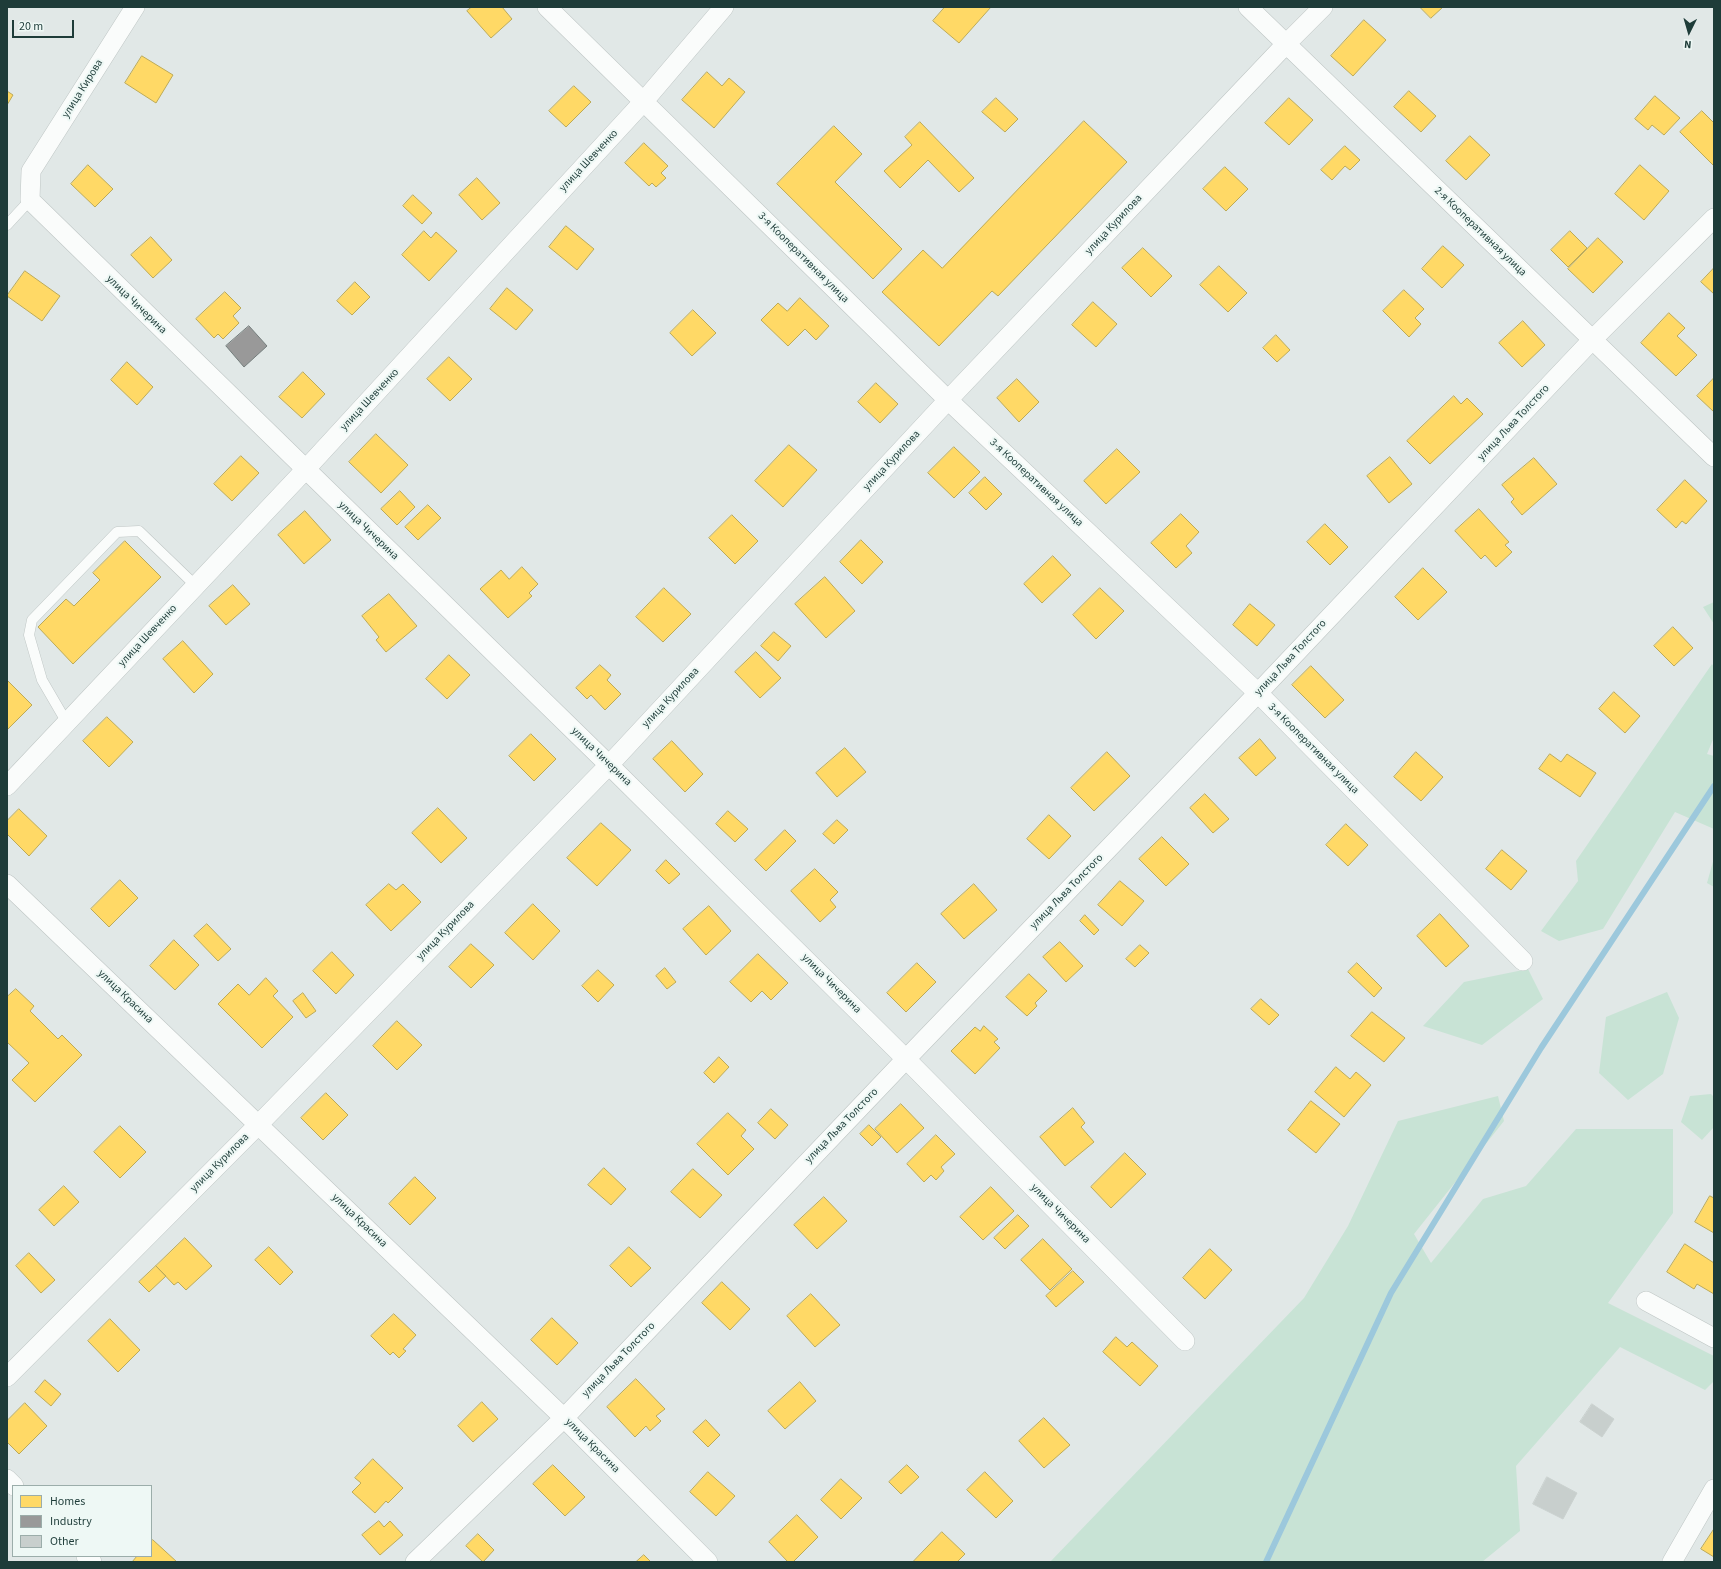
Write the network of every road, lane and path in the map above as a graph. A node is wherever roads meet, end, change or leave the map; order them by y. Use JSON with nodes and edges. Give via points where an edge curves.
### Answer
{"nodes":[{"id":1,"x":135,"y":7,"type":"edge"},
{"id":2,"x":547,"y":7,"type":"edge"},
{"id":3,"x":724,"y":7,"type":"edge"},
{"id":4,"x":1248,"y":7,"type":"edge"},
{"id":5,"x":1323,"y":7,"type":"edge"},
{"id":6,"x":1286,"y":44,"type":"junction"},
{"id":7,"x":644,"y":101,"type":"junction"},
{"id":8,"x":30,"y":200,"type":"junction"},
{"id":9,"x":1714,"y":218,"type":"edge"},
{"id":10,"x":7,"y":225,"type":"edge"},
{"id":11,"x":1592,"y":340,"type":"junction"},
{"id":12,"x":948,"y":400,"type":"junction"},
{"id":13,"x":1714,"y":457,"type":"edge"},
{"id":14,"x":305,"y":470,"type":"junction"},
{"id":15,"x":196,"y":586,"type":"junction"},
{"id":16,"x":1258,"y":693,"type":"junction"},
{"id":17,"x":67,"y":723,"type":"junction"},
{"id":18,"x":609,"y":765,"type":"junction"},
{"id":19,"x":7,"y":786,"type":"edge"},
{"id":20,"x":7,"y":884,"type":"edge"},
{"id":21,"x":1523,"y":961,"type":"dead end"},
{"id":22,"x":906,"y":1059,"type":"junction"},
{"id":23,"x":258,"y":1125,"type":"junction"},
{"id":24,"x":1646,"y":1301,"type":"dead end"},
{"id":25,"x":1714,"y":1338,"type":"edge"},
{"id":26,"x":1186,"y":1341,"type":"dead end"},
{"id":27,"x":7,"y":1377,"type":"edge"},
{"id":28,"x":564,"y":1418,"type":"junction"},
{"id":29,"x":1714,"y":1489,"type":"edge"},
{"id":30,"x":415,"y":1562,"type":"edge"},
{"id":31,"x":708,"y":1562,"type":"edge"},
{"id":32,"x":1672,"y":1562,"type":"edge"}],
"edges":[{"from":1,"to":8,"type":"street","name":"улица Кирова","via":[[31,171]]},
{"from":2,"to":7,"type":"street","name":"3-я Кооперативная улица"},
{"from":3,"to":7,"type":"street","name":"улица Шевченко"},
{"from":4,"to":6,"type":"street","name":"2-я Кооперативная улица"},
{"from":5,"to":6,"type":"street","name":"улица Курилова"},
{"from":6,"to":11,"type":"street","name":"2-я Кооперативная улица"},
{"from":6,"to":12,"type":"street","name":"улица Курилова"},
{"from":7,"to":12,"type":"street","name":"3-я Кооперативная улица"},
{"from":7,"to":14,"type":"street","name":"улица Шевченко"},
{"from":8,"to":10,"type":"lane"},
{"from":8,"to":14,"type":"street","name":"улица Чичерина"},
{"from":9,"to":11,"type":"street","name":"улица Льва Толстого"},
{"from":11,"to":13,"type":"street","name":"2-я Кооперативная улица"},
{"from":11,"to":16,"type":"street","name":"улица Льва Толстого"},
{"from":12,"to":16,"type":"street","name":"3-я Кооперативная улица"},
{"from":12,"to":18,"type":"street","name":"улица Курилова"},
{"from":14,"to":15,"type":"street","name":"улица Шевченко"},
{"from":14,"to":18,"type":"street","name":"улица Чичерина"},
{"from":15,"to":17,"type":"street","name":"улица Шевченко"},
{"from":15,"to":17,"type":"lane","via":[[139,531],[117,532],[32,620],[29,635],[42,680]]},
{"from":16,"to":21,"type":"street","name":"3-я Кооперативная улица"},
{"from":16,"to":22,"type":"street","name":"улица Льва Толстого"},
{"from":17,"to":19,"type":"street","name":"улица Шевченко"},
{"from":18,"to":22,"type":"street","name":"улица Чичерина"},
{"from":18,"to":23,"type":"street","name":"улица Курилова"},
{"from":20,"to":23,"type":"street","name":"улица Красина"},
{"from":22,"to":26,"type":"street","name":"улица Чичерина"},
{"from":22,"to":28,"type":"street","name":"улица Льва Толстого"},
{"from":23,"to":27,"type":"street","name":"улица Курилова"},
{"from":23,"to":28,"type":"street","name":"улица Красина"},
{"from":24,"to":25,"type":"street"},
{"from":28,"to":30,"type":"street","name":"улица Льва Толстого"},
{"from":28,"to":31,"type":"street","name":"улица Красина"},
{"from":29,"to":32,"type":"street"}]}
